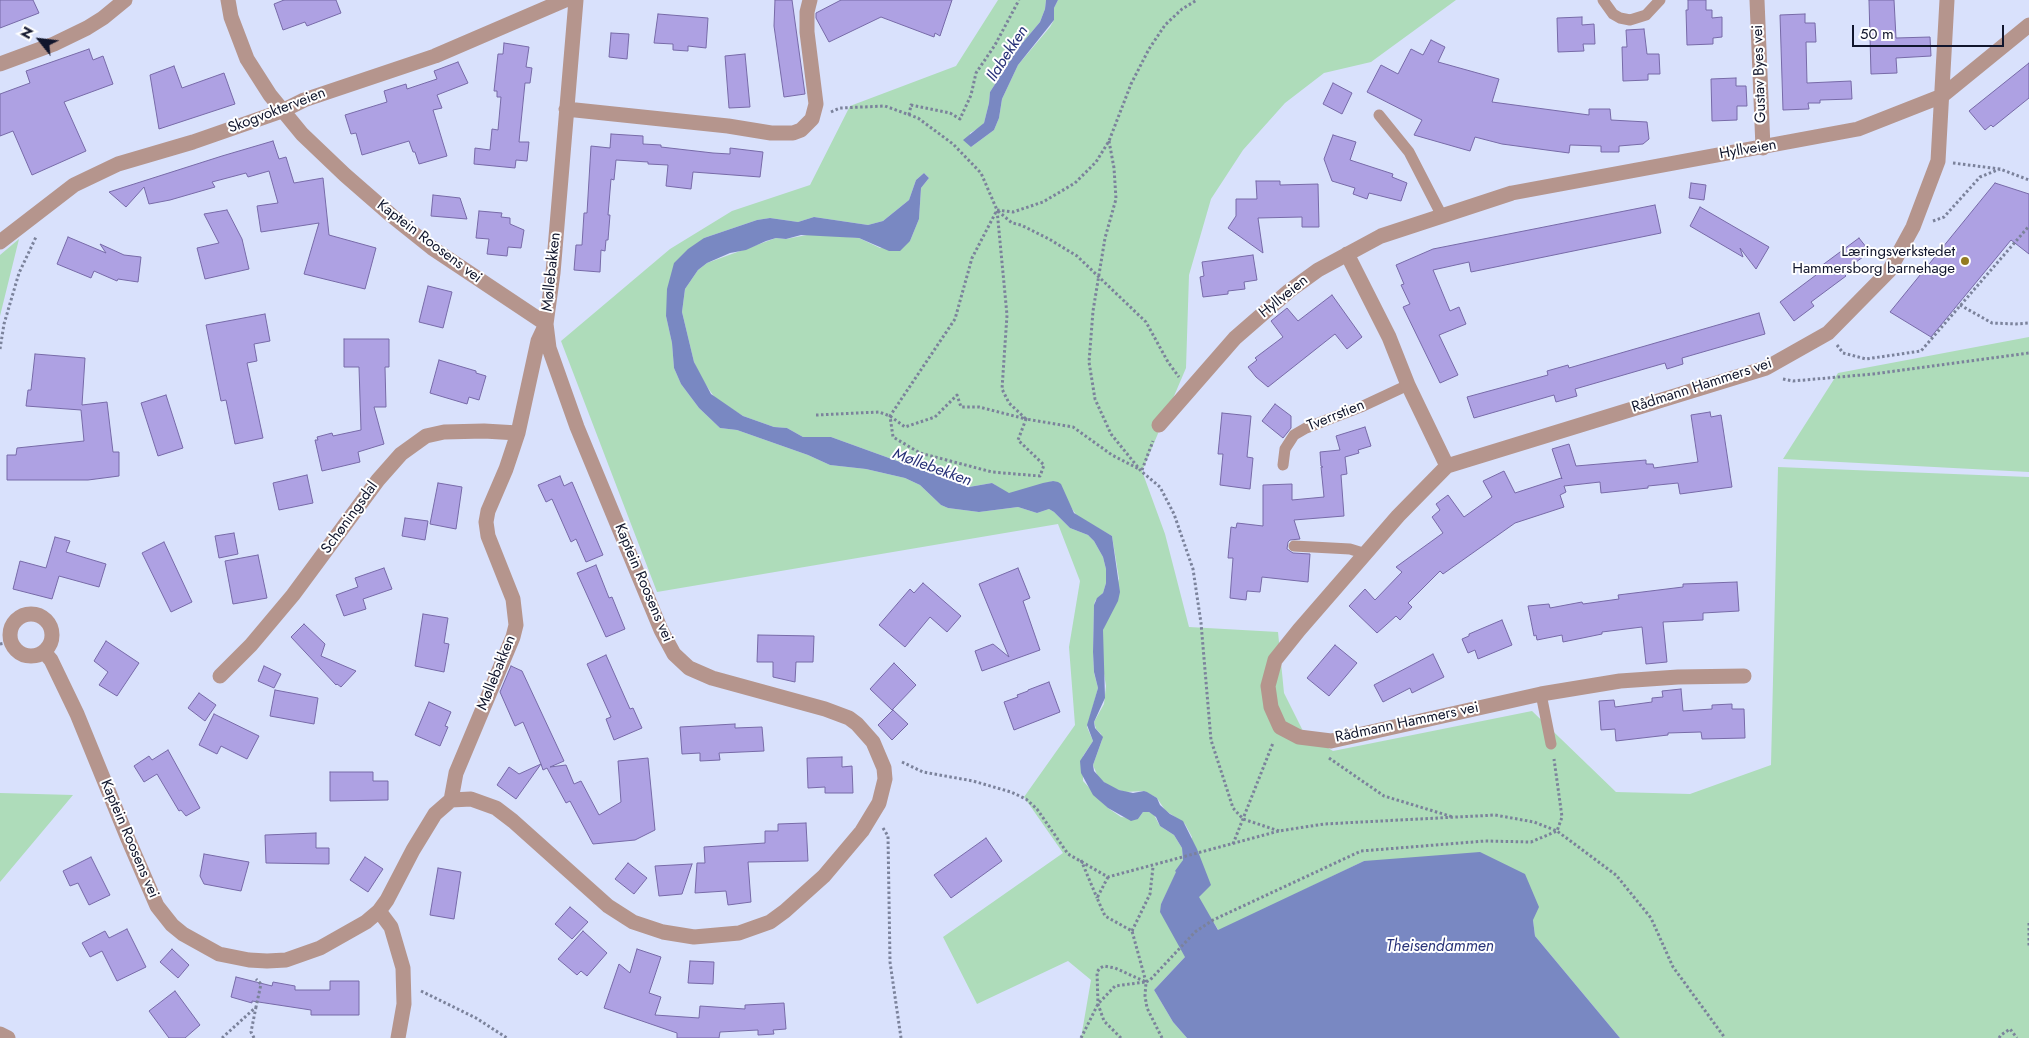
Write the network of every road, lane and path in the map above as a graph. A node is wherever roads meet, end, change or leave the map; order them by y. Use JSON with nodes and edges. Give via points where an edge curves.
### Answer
{"nodes":[{"id":1,"x":125,"y":0,"type":"edge"},
{"id":2,"x":228,"y":0,"type":"edge"},
{"id":3,"x":565,"y":0,"type":"edge"},
{"id":4,"x":576,"y":0,"type":"edge"},
{"id":5,"x":810,"y":0,"type":"edge"},
{"id":6,"x":1019,"y":0,"type":"edge"},
{"id":7,"x":1197,"y":0,"type":"edge"},
{"id":8,"x":1603,"y":0,"type":"edge"},
{"id":9,"x":1660,"y":0,"type":"edge"},
{"id":10,"x":1757,"y":0,"type":"edge"},
{"id":11,"x":1947,"y":0,"type":"edge"},
{"id":12,"x":2029,"y":25,"type":"edge"},
{"id":13,"x":0,"y":64,"type":"edge"},
{"id":14,"x":1942,"y":96,"type":"junction"},
{"id":15,"x":566,"y":109,"type":"junction"},
{"id":16,"x":282,"y":111,"type":"junction"},
{"id":17,"x":909,"y":114,"type":"junction"},
{"id":18,"x":1379,"y":116,"type":"dead end"},
{"id":19,"x":812,"y":119,"type":"junction"},
{"id":20,"x":1109,"y":141,"type":"junction"},
{"id":21,"x":1763,"y":148,"type":"junction"},
{"id":22,"x":1938,"y":161,"type":"junction"},
{"id":23,"x":2000,"y":169,"type":"junction"},
{"id":24,"x":2029,"y":180,"type":"edge"},
{"id":25,"x":44,"y":208,"type":"junction"},
{"id":26,"x":997,"y":210,"type":"junction"},
{"id":27,"x":1442,"y":216,"type":"junction"},
{"id":28,"x":2029,"y":226,"type":"edge"},
{"id":29,"x":1913,"y":228,"type":"junction"},
{"id":30,"x":0,"y":242,"type":"edge"},
{"id":31,"x":1347,"y":254,"type":"junction"},
{"id":32,"x":1099,"y":278,"type":"junction"},
{"id":33,"x":1960,"y":305,"type":"junction"},
{"id":34,"x":2029,"y":323,"type":"edge"},
{"id":35,"x":546,"y":324,"type":"junction"},
{"id":36,"x":1828,"y":333,"type":"junction"},
{"id":37,"x":0,"y":350,"type":"edge"},
{"id":38,"x":2029,"y":353,"type":"edge"},
{"id":39,"x":1766,"y":368,"type":"junction"},
{"id":40,"x":1408,"y":385,"type":"junction"},
{"id":41,"x":1190,"y":392,"type":"junction"},
{"id":42,"x":816,"y":414,"type":"dead end"},
{"id":43,"x":890,"y":416,"type":"junction"},
{"id":44,"x":1026,"y":419,"type":"junction"},
{"id":45,"x":1159,"y":425,"type":"joint"},
{"id":46,"x":518,"y":434,"type":"junction"},
{"id":47,"x":1284,"y":465,"type":"dead end"},
{"id":48,"x":1447,"y":466,"type":"junction"},
{"id":49,"x":1142,"y":471,"type":"junction"},
{"id":50,"x":1294,"y":546,"type":"dead end"},
{"id":51,"x":1366,"y":554,"type":"junction"},
{"id":52,"x":5,"y":643,"type":"edge"},
{"id":53,"x":44,"y":652,"type":"junction"},
{"id":54,"x":220,"y":676,"type":"dead end"},
{"id":55,"x":1744,"y":676,"type":"dead end"},
{"id":56,"x":1541,"y":694,"type":"junction"},
{"id":57,"x":1280,"y":727,"type":"junction"},
{"id":58,"x":1551,"y":744,"type":"joint"},
{"id":59,"x":1322,"y":754,"type":"dead end"},
{"id":60,"x":902,"y":762,"type":"dead end"},
{"id":61,"x":452,"y":800,"type":"junction"},
{"id":62,"x":1456,"y":818,"type":"junction"},
{"id":63,"x":1243,"y":819,"type":"junction"},
{"id":64,"x":1557,"y":830,"type":"junction"},
{"id":65,"x":1279,"y":831,"type":"junction"},
{"id":66,"x":888,"y":836,"type":"dead end"},
{"id":67,"x":1233,"y":844,"type":"junction"},
{"id":68,"x":1081,"y":860,"type":"junction"},
{"id":69,"x":1153,"y":866,"type":"junction"},
{"id":70,"x":1108,"y":877,"type":"junction"},
{"id":71,"x":1097,"y":898,"type":"junction"},
{"id":72,"x":379,"y":911,"type":"junction"},
{"id":73,"x":2029,"y":922,"type":"edge"},
{"id":74,"x":1132,"y":932,"type":"junction"},
{"id":75,"x":2029,"y":948,"type":"edge"},
{"id":76,"x":249,"y":960,"type":"junction"},
{"id":77,"x":1148,"y":981,"type":"junction"},
{"id":78,"x":404,"y":984,"type":"junction"},
{"id":79,"x":1098,"y":1004,"type":"junction"},
{"id":80,"x":256,"y":1007,"type":"junction"},
{"id":81,"x":0,"y":1034,"type":"edge"},
{"id":82,"x":8,"y":1038,"type":"edge"},
{"id":83,"x":222,"y":1038,"type":"edge"},
{"id":84,"x":254,"y":1038,"type":"edge"},
{"id":85,"x":398,"y":1038,"type":"edge"},
{"id":86,"x":507,"y":1038,"type":"edge"},
{"id":87,"x":901,"y":1038,"type":"edge"},
{"id":88,"x":1081,"y":1038,"type":"edge"},
{"id":89,"x":1121,"y":1038,"type":"edge"},
{"id":90,"x":1162,"y":1038,"type":"edge"},
{"id":91,"x":1725,"y":1038,"type":"edge"},
{"id":92,"x":1999,"y":1038,"type":"edge"},
{"id":93,"x":2017,"y":1038,"type":"edge"}],
"edges":[{"from":1,"to":13,"type":"street","via":[[79,32]]},
{"from":2,"to":16,"type":"street","name":"Kaptein Roosens vei","via":[[247,58]]},
{"from":3,"to":16,"type":"street","name":"Skogvokterveien","via":[[435,56],[304,100]]},
{"from":4,"to":15,"type":"street","name":"Møllebakken"},
{"from":5,"to":19,"type":"street","via":[[807,32],[816,104]]},
{"from":6,"to":17,"type":"path","via":[[996,45],[976,72],[972,95],[960,119],[950,113],[911,105]]},
{"from":7,"to":20,"type":"path","via":[[1165,25],[1149,49],[1131,84]]},
{"from":8,"to":9,"type":"lane","via":[[1613,14],[1630,20],[1646,15]]},
{"from":10,"to":21,"type":"street","name":"Gustav Byes vei"},
{"from":11,"to":14,"type":"street","name":"Rådmann Hammers vei"},
{"from":12,"to":14,"type":"street","name":"Hyllveien"},
{"from":14,"to":21,"type":"street","name":"Hyllveien","via":[[1858,129]]},
{"from":14,"to":22,"type":"street","name":"Rådmann Hammers vei"},
{"from":15,"to":19,"type":"street","via":[[770,133],[793,133]]},
{"from":15,"to":35,"type":"street","name":"Møllebakken"},
{"from":16,"to":25,"type":"street","name":"Skogvokterveien","via":[[118,164],[74,185]]},
{"from":16,"to":35,"type":"street","name":"Kaptein Roosens vei","via":[[302,134],[392,216],[432,248]]},
{"from":17,"to":19,"type":"path","via":[[884,106],[840,108]]},
{"from":17,"to":26,"type":"path","via":[[953,144],[981,173]]},
{"from":18,"to":27,"type":"lane","via":[[1408,152]]},
{"from":20,"to":26,"type":"path","via":[[1096,162],[1075,183],[1036,205],[1013,212]]},
{"from":20,"to":32,"type":"path","via":[[1116,199]]},
{"from":21,"to":27,"type":"street","name":"Hyllveien","via":[[1512,193]]},
{"from":22,"to":23,"type":"path"},
{"from":22,"to":29,"type":"street","name":"Rådmann Hammers vei"},
{"from":23,"to":24,"type":"path"},
{"from":23,"to":29,"type":"path","via":[[1980,177],[1944,217]]},
{"from":25,"to":30,"type":"street","name":"Skogvokterveien"},
{"from":25,"to":37,"type":"path","via":[[41,226],[19,272]]},
{"from":26,"to":32,"type":"path","via":[[1012,223],[1077,256]]},
{"from":26,"to":43,"type":"path","via":[[972,258],[955,319]]},
{"from":26,"to":44,"type":"path","via":[[1007,315],[1002,389],[1009,403]]},
{"from":27,"to":31,"type":"street","name":"Hyllveien","via":[[1381,236]]},
{"from":28,"to":33,"type":"path"},
{"from":29,"to":36,"type":"street","name":"Rådmann Hammers vei","via":[[1889,272]]},
{"from":31,"to":40,"type":"street","via":[[1389,337]]},
{"from":31,"to":41,"type":"street","name":"Hyllveien","via":[[1289,290],[1235,338]]},
{"from":32,"to":41,"type":"path","via":[[1146,322],[1168,362]]},
{"from":32,"to":49,"type":"path","via":[[1089,362],[1095,399],[1111,434]]},
{"from":33,"to":34,"type":"path","via":[[1992,323]]},
{"from":33,"to":36,"type":"path","via":[[1921,351],[1866,359],[1843,353]]},
{"from":35,"to":46,"type":"street","name":"Møllebakken","via":[[538,340]]},
{"from":35,"to":61,"type":"street","name":"Kaptein Roosens vei","via":[[552,357],[576,427],[674,654],[689,668],[712,678],[849,718],[873,742],[884,768],[883,787],[879,803],[862,831],[824,876],[785,911],[770,922],[747,930],[694,937],[663,932],[633,922],[608,906],[496,808],[471,799]]},
{"from":36,"to":39,"type":"street","name":"Rådmann Hammers vei"},
{"from":38,"to":39,"type":"path","via":[[1794,381],[1770,377]]},
{"from":39,"to":48,"type":"street","name":"Rådmann Hammers vei"},
{"from":40,"to":47,"type":"lane","name":"Tverrstien","via":[[1294,435],[1285,449]]},
{"from":40,"to":48,"type":"street"},
{"from":41,"to":45,"type":"street","name":"Hyllveien"},
{"from":42,"to":43,"type":"path","via":[[879,412]]},
{"from":43,"to":44,"type":"path","via":[[905,427],[934,417],[956,395],[961,407],[979,407]]},
{"from":43,"to":44,"type":"path","via":[[894,437],[920,453],[992,472],[1040,476],[1044,464],[1018,440]]},
{"from":44,"to":49,"type":"path","via":[[1072,427]]},
{"from":45,"to":49,"type":"path"},
{"from":46,"to":54,"type":"street","name":"Schøningsdal","via":[[444,432],[426,436],[401,454],[282,609]]},
{"from":46,"to":61,"type":"street","name":"Møllebakken","via":[[486,522],[488,536],[513,599],[516,625],[456,773]]},
{"from":48,"to":51,"type":"street","name":"Rådmann Hammers vei"},
{"from":49,"to":63,"type":"path","via":[[1160,487],[1174,514],[1193,569],[1211,740],[1233,808]]},
{"from":50,"to":51,"type":"lane"},
{"from":51,"to":57,"type":"street","name":"Rådmann Hammers vei","via":[[1275,660],[1268,686],[1271,707]]},
{"from":52,"to":53,"type":"street","via":[[29,657]]},
{"from":52,"to":53,"type":"street","via":[[17,619],[32,614],[47,621],[51,629],[50,645]]},
{"from":53,"to":76,"type":"street","name":"Kaptein Roosens vei","via":[[77,714],[157,906],[183,934],[207,949]]},
{"from":55,"to":56,"type":"street","name":"Rådmann Hammers vei","via":[[1620,681]]},
{"from":56,"to":57,"type":"street","name":"Rådmann Hammers vei","via":[[1331,740],[1299,737]]},
{"from":56,"to":58,"type":"lane"},
{"from":57,"to":63,"type":"path"},
{"from":58,"to":64,"type":"path","via":[[1562,817]]},
{"from":59,"to":62,"type":"path","via":[[1384,796]]},
{"from":60,"to":68,"type":"path","via":[[923,772],[973,781],[1026,799],[1037,809],[1068,854]]},
{"from":61,"to":72,"type":"street","via":[[435,814]]},
{"from":62,"to":64,"type":"path","via":[[1495,815]]},
{"from":62,"to":65,"type":"path","via":[[1324,824]]},
{"from":63,"to":65,"type":"path"},
{"from":63,"to":67,"type":"path"},
{"from":64,"to":77,"type":"path","via":[[1531,842],[1485,841],[1362,851],[1213,920],[1195,932]]},
{"from":64,"to":91,"type":"path","via":[[1616,875],[1650,918],[1673,967]]},
{"from":65,"to":67,"type":"path"},
{"from":66,"to":87,"type":"path","via":[[890,962]]},
{"from":67,"to":69,"type":"path"},
{"from":68,"to":70,"type":"path"},
{"from":68,"to":71,"type":"path"},
{"from":69,"to":70,"type":"path"},
{"from":69,"to":74,"type":"path","via":[[1150,894]]},
{"from":70,"to":71,"type":"path"},
{"from":71,"to":74,"type":"path","via":[[1104,916]]},
{"from":72,"to":76,"type":"street","name":"Kaptein Roosens vei","via":[[320,948],[286,960]]},
{"from":72,"to":78,"type":"street","via":[[391,927],[400,953]]},
{"from":73,"to":75,"type":"path"},
{"from":74,"to":77,"type":"path"},
{"from":76,"to":80,"type":"path","via":[[254,977],[262,984]]},
{"from":77,"to":79,"type":"path","via":[[1114,986]]},
{"from":77,"to":79,"type":"path","via":[[1104,966],[1097,972]]},
{"from":77,"to":90,"type":"path","via":[[1147,1008]]},
{"from":78,"to":85,"type":"street"},
{"from":78,"to":86,"type":"path","via":[[476,1018]]},
{"from":79,"to":88,"type":"path"},
{"from":79,"to":89,"type":"path","via":[[1104,1021]]},
{"from":80,"to":83,"type":"path"},
{"from":80,"to":84,"type":"path","via":[[251,1032]]},
{"from":81,"to":82,"type":"street"},
{"from":92,"to":93,"type":"path","via":[[2010,1030]]}]}
